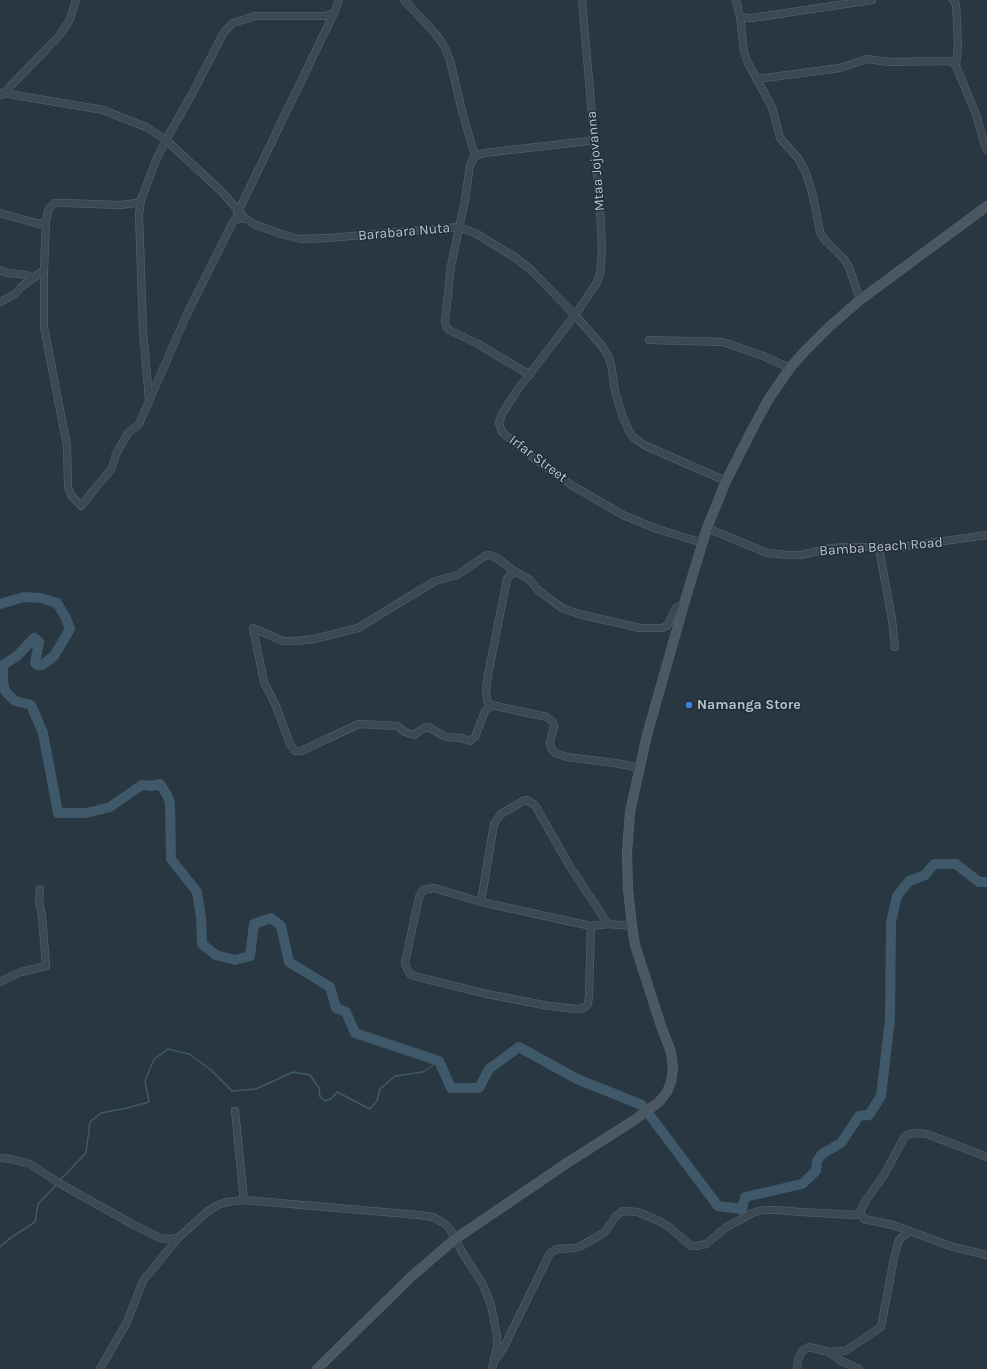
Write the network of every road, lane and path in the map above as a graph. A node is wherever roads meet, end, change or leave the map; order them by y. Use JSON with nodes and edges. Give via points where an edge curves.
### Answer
{"nodes":[{"id":1,"x":76,"y":0,"type":"edge"},
{"id":2,"x":339,"y":0,"type":"edge"},
{"id":3,"x":404,"y":0,"type":"edge"},
{"id":4,"x":582,"y":0,"type":"edge"},
{"id":5,"x":736,"y":0,"type":"edge"},
{"id":6,"x":872,"y":0,"type":"edge"},
{"id":7,"x":953,"y":0,"type":"edge"},
{"id":8,"x":334,"y":13,"type":"junction"},
{"id":9,"x":740,"y":16,"type":"junction"},
{"id":10,"x":956,"y":66,"type":"junction"},
{"id":11,"x":757,"y":79,"type":"junction"},
{"id":12,"x":2,"y":95,"type":"edge"},
{"id":13,"x":594,"y":138,"type":"junction"},
{"id":14,"x":166,"y":140,"type":"junction"},
{"id":15,"x":987,"y":150,"type":"edge"},
{"id":16,"x":475,"y":156,"type":"junction"},
{"id":17,"x":141,"y":200,"type":"junction"},
{"id":18,"x":987,"y":206,"type":"edge"},
{"id":19,"x":238,"y":210,"type":"junction"},
{"id":20,"x":0,"y":213,"type":"edge"},
{"id":21,"x":244,"y":218,"type":"junction"},
{"id":22,"x":234,"y":220,"type":"junction"},
{"id":23,"x":46,"y":221,"type":"junction"},
{"id":24,"x":39,"y":224,"type":"junction"},
{"id":25,"x":459,"y":227,"type":"junction"},
{"id":26,"x":46,"y":229,"type":"junction"},
{"id":27,"x":0,"y":270,"type":"edge"},
{"id":28,"x":44,"y":270,"type":"junction"},
{"id":29,"x":33,"y":278,"type":"junction"},
{"id":30,"x":860,"y":300,"type":"junction"},
{"id":31,"x":0,"y":302,"type":"edge"},
{"id":32,"x":575,"y":315,"type":"junction"},
{"id":33,"x":649,"y":340,"type":"dead end"},
{"id":34,"x":790,"y":368,"type":"junction"},
{"id":35,"x":530,"y":375,"type":"junction"},
{"id":36,"x":149,"y":399,"type":"junction"},
{"id":37,"x":726,"y":481,"type":"junction"},
{"id":38,"x":707,"y":528,"type":"junction"},
{"id":39,"x":987,"y":535,"type":"edge"},
{"id":40,"x":703,"y":544,"type":"junction"},
{"id":41,"x":879,"y":548,"type":"junction"},
{"id":42,"x":514,"y":571,"type":"junction"},
{"id":43,"x":684,"y":604,"type":"junction"},
{"id":44,"x":894,"y":648,"type":"dead end"},
{"id":45,"x":490,"y":705,"type":"junction"},
{"id":46,"x":640,"y":768,"type":"junction"},
{"id":47,"x":40,"y":889,"type":"dead end"},
{"id":48,"x":481,"y":902,"type":"junction"},
{"id":49,"x":608,"y":924,"type":"junction"},
{"id":50,"x":591,"y":926,"type":"junction"},
{"id":51,"x":632,"y":926,"type":"junction"},
{"id":52,"x":0,"y":982,"type":"edge"},
{"id":53,"x":235,"y":1111,"type":"dead end"},
{"id":54,"x":987,"y":1157,"type":"edge"},
{"id":55,"x":0,"y":1158,"type":"edge"},
{"id":56,"x":244,"y":1200,"type":"junction"},
{"id":57,"x":860,"y":1212,"type":"junction"},
{"id":58,"x":909,"y":1231,"type":"junction"},
{"id":59,"x":178,"y":1238,"type":"junction"},
{"id":60,"x":455,"y":1238,"type":"junction"},
{"id":61,"x":987,"y":1255,"type":"edge"},
{"id":62,"x":829,"y":1352,"type":"junction"},
{"id":63,"x":493,"y":1366,"type":"edge"},
{"id":64,"x":100,"y":1369,"type":"edge"},
{"id":65,"x":317,"y":1369,"type":"edge"},
{"id":66,"x":797,"y":1369,"type":"edge"},
{"id":67,"x":859,"y":1369,"type":"edge"}],
"edges":[{"from":1,"to":12,"type":"street","via":[[70,19],[60,36]]},
{"from":2,"to":8,"type":"street"},
{"from":3,"to":16,"type":"street","via":[[443,44],[450,60]]},
{"from":4,"to":13,"type":"street","name":"Mtaa Jojovanna"},
{"from":5,"to":9,"type":"street"},
{"from":6,"to":9,"type":"street","via":[[752,18]]},
{"from":7,"to":10,"type":"street","via":[[956,4],[958,44]]},
{"from":8,"to":14,"type":"street","via":[[325,16],[255,16],[233,23],[224,32]]},
{"from":8,"to":19,"type":"street"},
{"from":9,"to":11,"type":"street","via":[[744,52]]},
{"from":10,"to":11,"type":"street","via":[[949,61],[889,62],[867,59],[840,68]]},
{"from":10,"to":15,"type":"street","via":[[977,117]]},
{"from":11,"to":30,"type":"street","via":[[772,107],[780,138],[798,158],[806,173],[820,232],[849,267]]},
{"from":12,"to":14,"type":"street","name":"Barabara Nuta","via":[[103,110],[146,127]]},
{"from":13,"to":16,"type":"street","via":[[589,141]]},
{"from":13,"to":32,"type":"street","name":"Mtaa Jojovanna","via":[[602,251],[600,274]]},
{"from":14,"to":17,"type":"street"},
{"from":14,"to":19,"type":"street","name":"Barabara Nuta"},
{"from":16,"to":25,"type":"street","via":[[470,165]]},
{"from":17,"to":23,"type":"street","via":[[120,205],[55,204],[49,208]]},
{"from":17,"to":36,"type":"street","via":[[139,214],[143,330]]},
{"from":18,"to":30,"type":"main road"},
{"from":19,"to":21,"type":"street","name":"Barabara Nuta"},
{"from":19,"to":22,"type":"street"},
{"from":20,"to":24,"type":"street"},
{"from":21,"to":22,"type":"street"},
{"from":21,"to":25,"type":"street","name":"Barabara Nuta","via":[[280,234],[300,239]]},
{"from":22,"to":36,"type":"street","via":[[187,314]]},
{"from":23,"to":24,"type":"street"},
{"from":23,"to":26,"type":"street"},
{"from":24,"to":26,"type":"street"},
{"from":25,"to":32,"type":"street","name":"Barabara Nuta","via":[[478,234],[516,258]]},
{"from":25,"to":35,"type":"street","via":[[451,266],[444,321],[446,326]]},
{"from":26,"to":28,"type":"street"},
{"from":27,"to":29,"type":"street"},
{"from":28,"to":29,"type":"street"},
{"from":28,"to":36,"type":"street","via":[[44,327],[67,446],[68,487],[71,495],[81,506],[112,468],[116,454],[128,433],[139,424]]},
{"from":29,"to":31,"type":"street","via":[[15,294]]},
{"from":30,"to":34,"type":"main road","via":[[829,327]]},
{"from":32,"to":35,"type":"street","name":"Irfar Street"},
{"from":32,"to":37,"type":"street","name":"Barabara Nuta","via":[[608,356],[622,414],[633,437],[644,445]]},
{"from":33,"to":34,"type":"street","via":[[723,342]]},
{"from":34,"to":37,"type":"main road","via":[[760,414]]},
{"from":35,"to":40,"type":"street","name":"Irfar Street","via":[[502,414],[499,423],[502,432],[573,486],[623,515]]},
{"from":37,"to":38,"type":"main road"},
{"from":38,"to":40,"type":"main road"},
{"from":38,"to":41,"type":"street","name":"Bamba Beach Road","via":[[767,553],[801,555],[831,548]]},
{"from":39,"to":41,"type":"street","name":"Bamba Beach Road","via":[[914,546]]},
{"from":40,"to":43,"type":"main road"},
{"from":41,"to":44,"type":"street","via":[[892,620]]},
{"from":42,"to":43,"type":"street","via":[[529,579],[538,590],[562,608],[640,628],[666,626],[676,608]]},
{"from":42,"to":45,"type":"street","via":[[507,579],[488,675],[486,690]]},
{"from":42,"to":45,"type":"street","via":[[497,558],[485,556],[457,575],[435,581],[358,628],[314,639],[283,641],[253,628],[264,682],[295,751],[301,751],[359,724],[397,726],[414,735],[428,727],[446,737],[470,741],[475,737]]},
{"from":43,"to":46,"type":"main road"},
{"from":45,"to":46,"type":"street","via":[[547,717],[554,726],[550,742],[555,753]]},
{"from":46,"to":51,"type":"main road","via":[[630,812],[627,853]]},
{"from":47,"to":52,"type":"street","via":[[39,902],[46,966],[21,972]]},
{"from":48,"to":49,"type":"street","via":[[494,824],[501,814],[527,800],[535,804],[569,865]]},
{"from":48,"to":50,"type":"street"},
{"from":48,"to":50,"type":"street","via":[[434,888],[423,890],[419,897],[405,963],[410,974],[487,994],[549,1006],[584,1008],[588,1004],[589,995]]},
{"from":49,"to":50,"type":"street"},
{"from":49,"to":51,"type":"street"},
{"from":51,"to":60,"type":"main road","via":[[640,960],[671,1052],[673,1068],[666,1092],[659,1102],[641,1115]]},
{"from":53,"to":56,"type":"street"},
{"from":54,"to":57,"type":"street","via":[[927,1134],[909,1134],[905,1136]]},
{"from":55,"to":59,"type":"street","via":[[30,1164],[64,1186],[160,1238]]},
{"from":56,"to":59,"type":"street","via":[[227,1202],[208,1211]]},
{"from":56,"to":60,"type":"street","via":[[433,1217],[445,1224]]},
{"from":57,"to":58,"type":"street","via":[[864,1219]]},
{"from":57,"to":63,"type":"street","via":[[856,1215],[763,1210],[725,1228],[706,1244],[696,1246],[691,1246],[659,1221],[638,1212],[623,1212],[616,1216],[605,1232],[582,1246],[557,1249],[550,1253]]},
{"from":58,"to":61,"type":"street","via":[[953,1247]]},
{"from":58,"to":62,"type":"street","via":[[899,1240],[881,1328],[845,1351]]},
{"from":59,"to":64,"type":"street","via":[[143,1281],[127,1322]]},
{"from":60,"to":63,"type":"street","via":[[483,1285],[491,1305],[497,1336]]},
{"from":60,"to":65,"type":"main road","via":[[412,1275]]},
{"from":62,"to":66,"type":"street","via":[[809,1347],[802,1351]]},
{"from":62,"to":67,"type":"street","via":[[839,1360]]}]}
